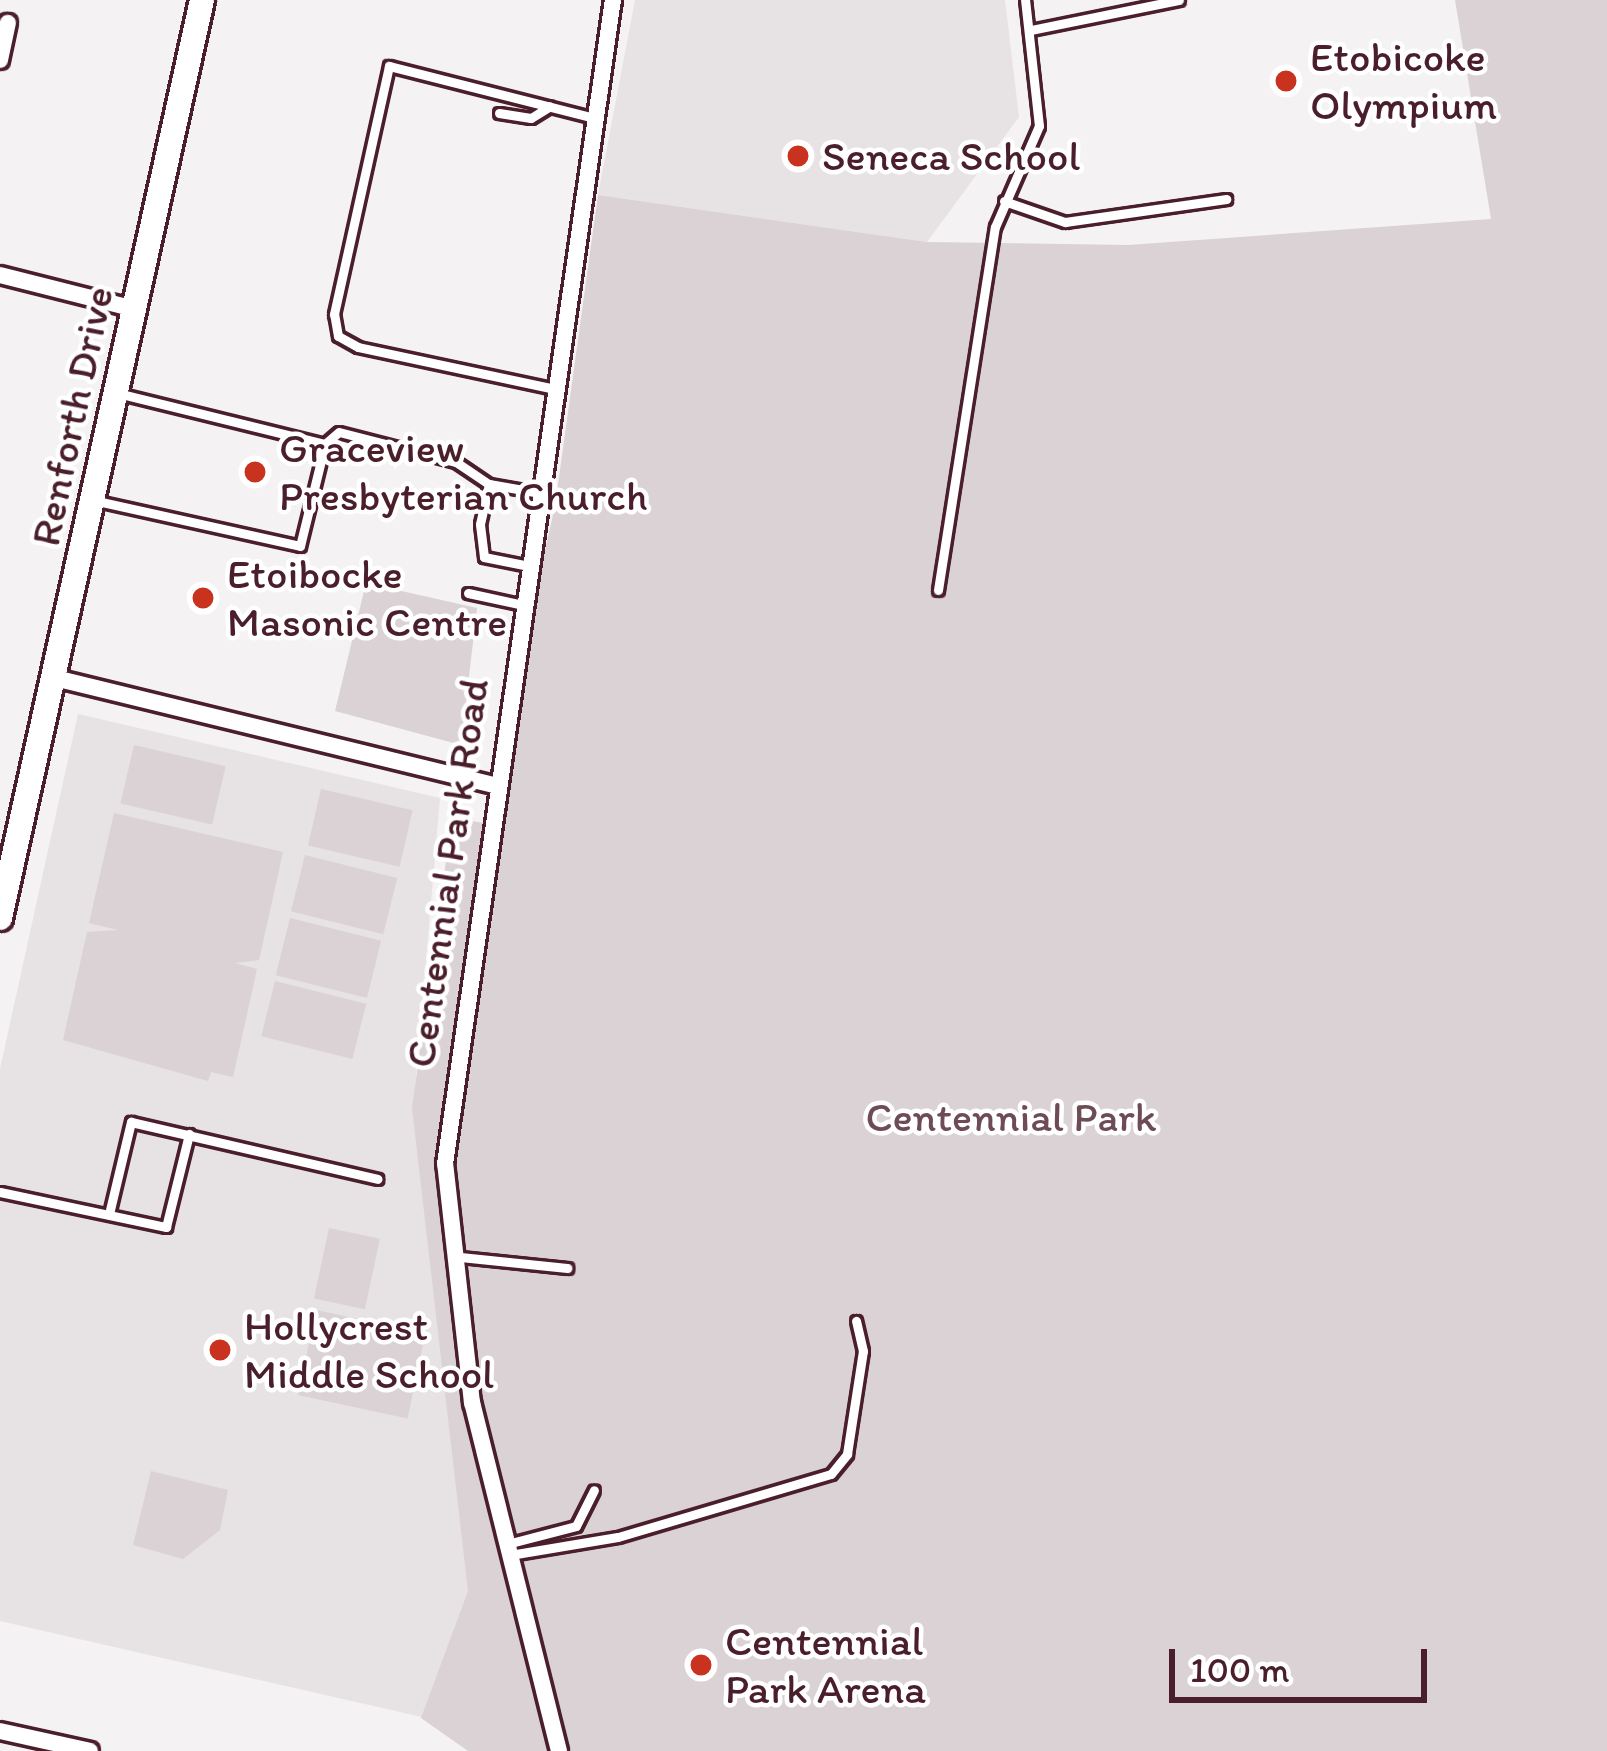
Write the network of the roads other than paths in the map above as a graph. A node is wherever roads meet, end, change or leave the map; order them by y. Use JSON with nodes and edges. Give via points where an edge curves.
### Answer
{"nodes":[{"id":1,"x":202,"y":0,"type":"edge"},
{"id":2,"x":613,"y":0,"type":"edge"},
{"id":3,"x":1025,"y":0,"type":"edge"},
{"id":4,"x":1179,"y":0,"type":"edge"},
{"id":5,"x":8,"y":23,"type":"dead end"},
{"id":6,"x":1031,"y":30,"type":"junction"},
{"id":7,"x":0,"y":59,"type":"edge"},
{"id":8,"x":552,"y":105,"type":"junction"},
{"id":9,"x":499,"y":113,"type":"dead end"},
{"id":10,"x":596,"y":118,"type":"junction"},
{"id":11,"x":1226,"y":199,"type":"dead end"},
{"id":12,"x":1004,"y":201,"type":"junction"},
{"id":13,"x":0,"y":275,"type":"edge"},
{"id":14,"x":134,"y":309,"type":"junction"},
{"id":15,"x":555,"y":389,"type":"junction"},
{"id":16,"x":116,"y":393,"type":"junction"},
{"id":17,"x":326,"y":444,"type":"junction"},
{"id":18,"x":489,"y":484,"type":"junction"},
{"id":19,"x":540,"y":493,"type":"junction"},
{"id":20,"x":93,"y":500,"type":"junction"},
{"id":21,"x":529,"y":566,"type":"junction"},
{"id":22,"x":938,"y":590,"type":"dead end"},
{"id":23,"x":467,"y":592,"type":"dead end"},
{"id":24,"x":523,"y":605,"type":"junction"},
{"id":25,"x":55,"y":678,"type":"junction"},
{"id":26,"x":495,"y":785,"type":"junction"},
{"id":27,"x":0,"y":918,"type":"edge"},
{"id":28,"x":189,"y":1134,"type":"junction"},
{"id":29,"x":378,"y":1179,"type":"dead end"},
{"id":30,"x":0,"y":1192,"type":"edge"},
{"id":31,"x":109,"y":1214,"type":"junction"},
{"id":32,"x":460,"y":1257,"type":"junction"},
{"id":33,"x":567,"y":1268,"type":"dead end"},
{"id":34,"x":856,"y":1321,"type":"dead end"},
{"id":35,"x":594,"y":1490,"type":"dead end"},
{"id":36,"x":582,"y":1520,"type":"junction"},
{"id":37,"x":606,"y":1537,"type":"junction"},
{"id":38,"x":508,"y":1550,"type":"junction"},
{"id":39,"x":0,"y":1731,"type":"edge"},
{"id":40,"x":90,"y":1751,"type":"edge"},
{"id":41,"x":559,"y":1751,"type":"edge"}],
"edges":[{"from":1,"to":14,"type":"main road","name":"Renforth Drive"},
{"from":2,"to":10,"type":"street","name":"Centennial Park Road"},
{"from":3,"to":6,"type":"lane"},
{"from":4,"to":6,"type":"lane"},
{"from":5,"to":7,"type":"street"},
{"from":6,"to":12,"type":"lane","via":[[1039,126]]},
{"from":8,"to":9,"type":"lane","via":[[531,118]]},
{"from":8,"to":10,"type":"lane"},
{"from":8,"to":15,"type":"lane","via":[[386,70],[334,325],[358,346]]},
{"from":10,"to":15,"type":"street","name":"Centennial Park Road"},
{"from":11,"to":12,"type":"lane","via":[[1065,222]]},
{"from":12,"to":22,"type":"lane"},
{"from":13,"to":14,"type":"street"},
{"from":14,"to":16,"type":"main road","name":"Renforth Drive"},
{"from":15,"to":19,"type":"street","name":"Centennial Park Road"},
{"from":16,"to":17,"type":"lane"},
{"from":16,"to":20,"type":"main road","name":"Renforth Drive"},
{"from":17,"to":18,"type":"lane","via":[[340,432],[456,463]]},
{"from":17,"to":20,"type":"lane","via":[[295,547]]},
{"from":18,"to":19,"type":"lane"},
{"from":18,"to":21,"type":"lane","via":[[484,557]]},
{"from":19,"to":21,"type":"street","name":"Centennial Park Road"},
{"from":20,"to":25,"type":"main road","name":"Renforth Drive"},
{"from":21,"to":24,"type":"street","name":"Centennial Park Road"},
{"from":23,"to":24,"type":"lane"},
{"from":24,"to":26,"type":"street","name":"Centennial Park Road"},
{"from":25,"to":26,"type":"street"},
{"from":25,"to":27,"type":"main road","name":"Renforth Drive"},
{"from":26,"to":32,"type":"street","name":"Centennial Park Road","via":[[447,1125]]},
{"from":28,"to":29,"type":"lane"},
{"from":28,"to":31,"type":"lane","via":[[131,1122]]},
{"from":28,"to":31,"type":"lane","via":[[166,1227]]},
{"from":30,"to":31,"type":"lane"},
{"from":32,"to":33,"type":"lane"},
{"from":32,"to":38,"type":"street","name":"Centennial Park Road","via":[[472,1403]]},
{"from":34,"to":37,"type":"lane","via":[[863,1351],[840,1468]]},
{"from":35,"to":36,"type":"lane"},
{"from":36,"to":37,"type":"lane"},
{"from":36,"to":38,"type":"lane"},
{"from":37,"to":38,"type":"lane"},
{"from":38,"to":41,"type":"street","name":"Centennial Park Road"},
{"from":39,"to":40,"type":"street"}]}
